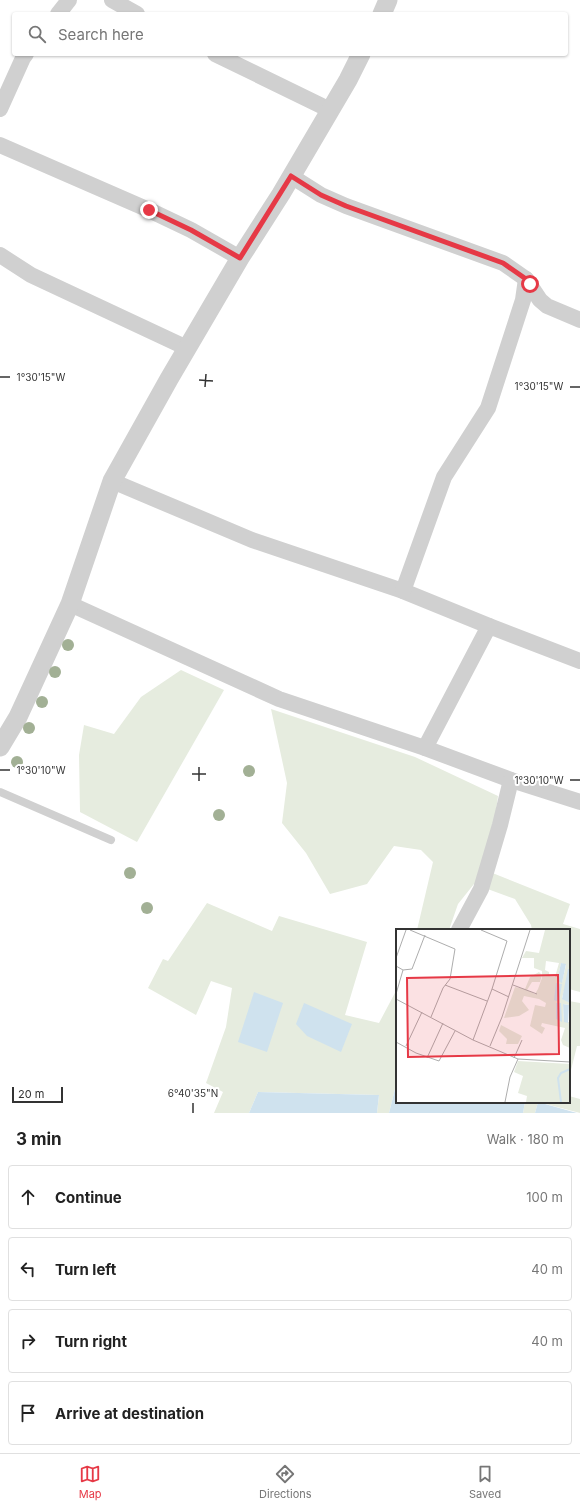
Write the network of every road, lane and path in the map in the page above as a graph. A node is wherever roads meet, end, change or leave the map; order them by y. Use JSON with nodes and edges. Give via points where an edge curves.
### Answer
{"nodes":[{"id":1,"x":69,"y":0,"type":"edge"},
{"id":2,"x":112,"y":0,"type":"edge"},
{"id":3,"x":388,"y":0,"type":"edge"},
{"id":4,"x":60,"y":12,"type":"edge"},
{"id":5,"x":133,"y":12,"type":"edge"},
{"id":6,"x":383,"y":12,"type":"edge"},
{"id":7,"x":24,"y":56,"type":"edge"},
{"id":8,"x":219,"y":56,"type":"edge"},
{"id":9,"x":360,"y":56,"type":"edge"},
{"id":10,"x":0,"y":110,"type":"edge"},
{"id":11,"x":330,"y":110,"type":"junction"},
{"id":12,"x":0,"y":145,"type":"edge"},
{"id":13,"x":291,"y":176,"type":"junction"},
{"id":14,"x":0,"y":255,"type":"edge"},
{"id":15,"x":240,"y":258,"type":"junction"},
{"id":16,"x":526,"y":279,"type":"junction"},
{"id":17,"x":580,"y":320,"type":"edge"},
{"id":18,"x":187,"y":348,"type":"junction"},
{"id":19,"x":112,"y":481,"type":"junction"},
{"id":20,"x":403,"y":591,"type":"junction"},
{"id":21,"x":70,"y":604,"type":"junction"},
{"id":22,"x":489,"y":626,"type":"junction"},
{"id":23,"x":580,"y":660,"type":"edge"},
{"id":24,"x":0,"y":747,"type":"edge"},
{"id":25,"x":425,"y":748,"type":"junction"},
{"id":26,"x":511,"y":780,"type":"junction"},
{"id":27,"x":0,"y":792,"type":"edge"},
{"id":28,"x":580,"y":802,"type":"edge"},
{"id":29,"x":111,"y":840,"type":"dead end"},
{"id":30,"x":459,"y":929,"type":"edge"}],
"edges":[{"from":1,"to":4,"type":"street"},
{"from":2,"to":5,"type":"street"},
{"from":3,"to":6,"type":"street"},
{"from":7,"to":10,"type":"street"},
{"from":8,"to":11,"type":"street"},
{"from":9,"to":11,"type":"street"},
{"from":11,"to":13,"type":"street"},
{"from":12,"to":15,"type":"street","via":[[149,210]]},
{"from":13,"to":15,"type":"street"},
{"from":13,"to":16,"type":"street","via":[[321,195],[346,206],[503,263]]},
{"from":14,"to":18,"type":"street","via":[[31,275]]},
{"from":15,"to":18,"type":"street"},
{"from":16,"to":17,"type":"street","via":[[547,306]]},
{"from":16,"to":20,"type":"street","via":[[523,300],[488,408],[444,477]]},
{"from":18,"to":19,"type":"street"},
{"from":19,"to":20,"type":"street","via":[[252,540]]},
{"from":19,"to":21,"type":"street"},
{"from":20,"to":22,"type":"street"},
{"from":21,"to":24,"type":"street","via":[[18,717]]},
{"from":21,"to":25,"type":"street","via":[[279,699]]},
{"from":22,"to":23,"type":"street"},
{"from":22,"to":25,"type":"street"},
{"from":25,"to":26,"type":"street"},
{"from":26,"to":28,"type":"street"},
{"from":26,"to":30,"type":"street","via":[[481,889]]},
{"from":27,"to":29,"type":"lane"}]}
